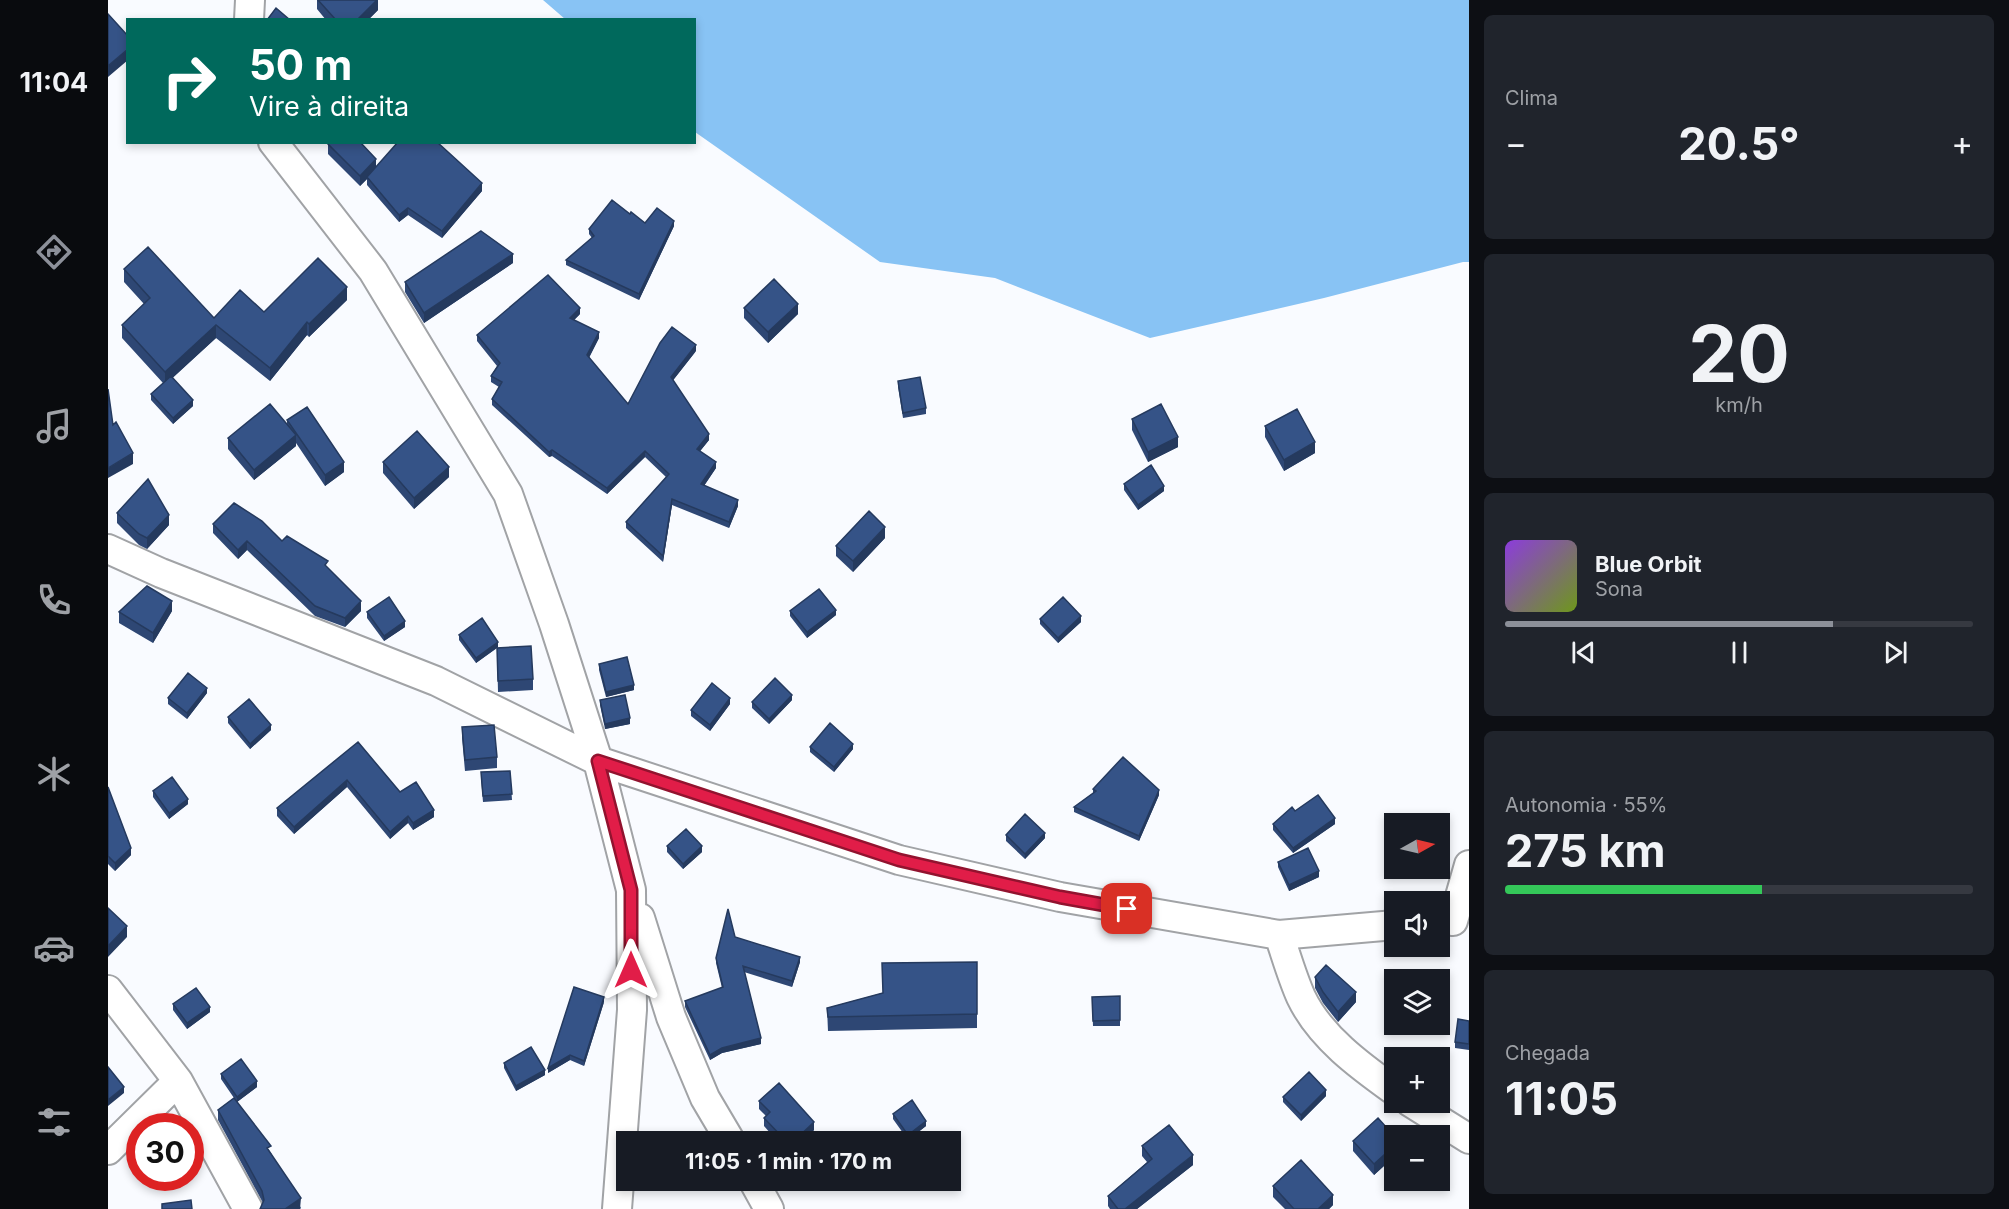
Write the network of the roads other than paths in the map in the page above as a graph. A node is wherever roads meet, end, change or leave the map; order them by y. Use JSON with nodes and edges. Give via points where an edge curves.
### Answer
{"nodes":[{"id":1,"x":250,"y":0,"type":"edge"},
{"id":2,"x":249,"y":18,"type":"edge"},
{"id":3,"x":275,"y":144,"type":"edge"},
{"id":4,"x":108,"y":549,"type":"edge"},
{"id":5,"x":598,"y":761,"type":"junction"},
{"id":6,"x":1469,"y":865,"type":"edge"},
{"id":7,"x":631,"y":890,"type":"junction"},
{"id":8,"x":1454,"y":921,"type":"edge"},
{"id":9,"x":1384,"y":925,"type":"edge"},
{"id":10,"x":1279,"y":935,"type":"junction"},
{"id":11,"x":108,"y":990,"type":"edge"},
{"id":12,"x":178,"y":1081,"type":"junction"},
{"id":13,"x":1384,"y":1083,"type":"edge"},
{"id":14,"x":1428,"y":1113,"type":"edge"},
{"id":15,"x":724,"y":1131,"type":"edge"},
{"id":16,"x":1469,"y":1139,"type":"edge"},
{"id":17,"x":108,"y":1150,"type":"edge"},
{"id":18,"x":759,"y":1191,"type":"edge"},
{"id":19,"x":248,"y":1209,"type":"edge"},
{"id":20,"x":617,"y":1209,"type":"edge"},
{"id":21,"x":769,"y":1209,"type":"edge"}],
"edges":[{"from":1,"to":2,"type":"street"},
{"from":3,"to":5,"type":"street","via":[[373,271],[508,494]]},
{"from":4,"to":5,"type":"street","via":[[436,681]]},
{"from":5,"to":7,"type":"street"},
{"from":5,"to":10,"type":"street","via":[[899,860],[1060,897]]},
{"from":6,"to":8,"type":"street"},
{"from":7,"to":15,"type":"street","via":[[671,1017],[705,1098]]},
{"from":7,"to":20,"type":"street","via":[[632,1010]]},
{"from":9,"to":10,"type":"street"},
{"from":10,"to":13,"type":"street","via":[[1301,998],[1324,1032]]},
{"from":11,"to":12,"type":"street"},
{"from":12,"to":17,"type":"street"},
{"from":12,"to":19,"type":"street"},
{"from":14,"to":16,"type":"street"},
{"from":18,"to":21,"type":"street"}]}
